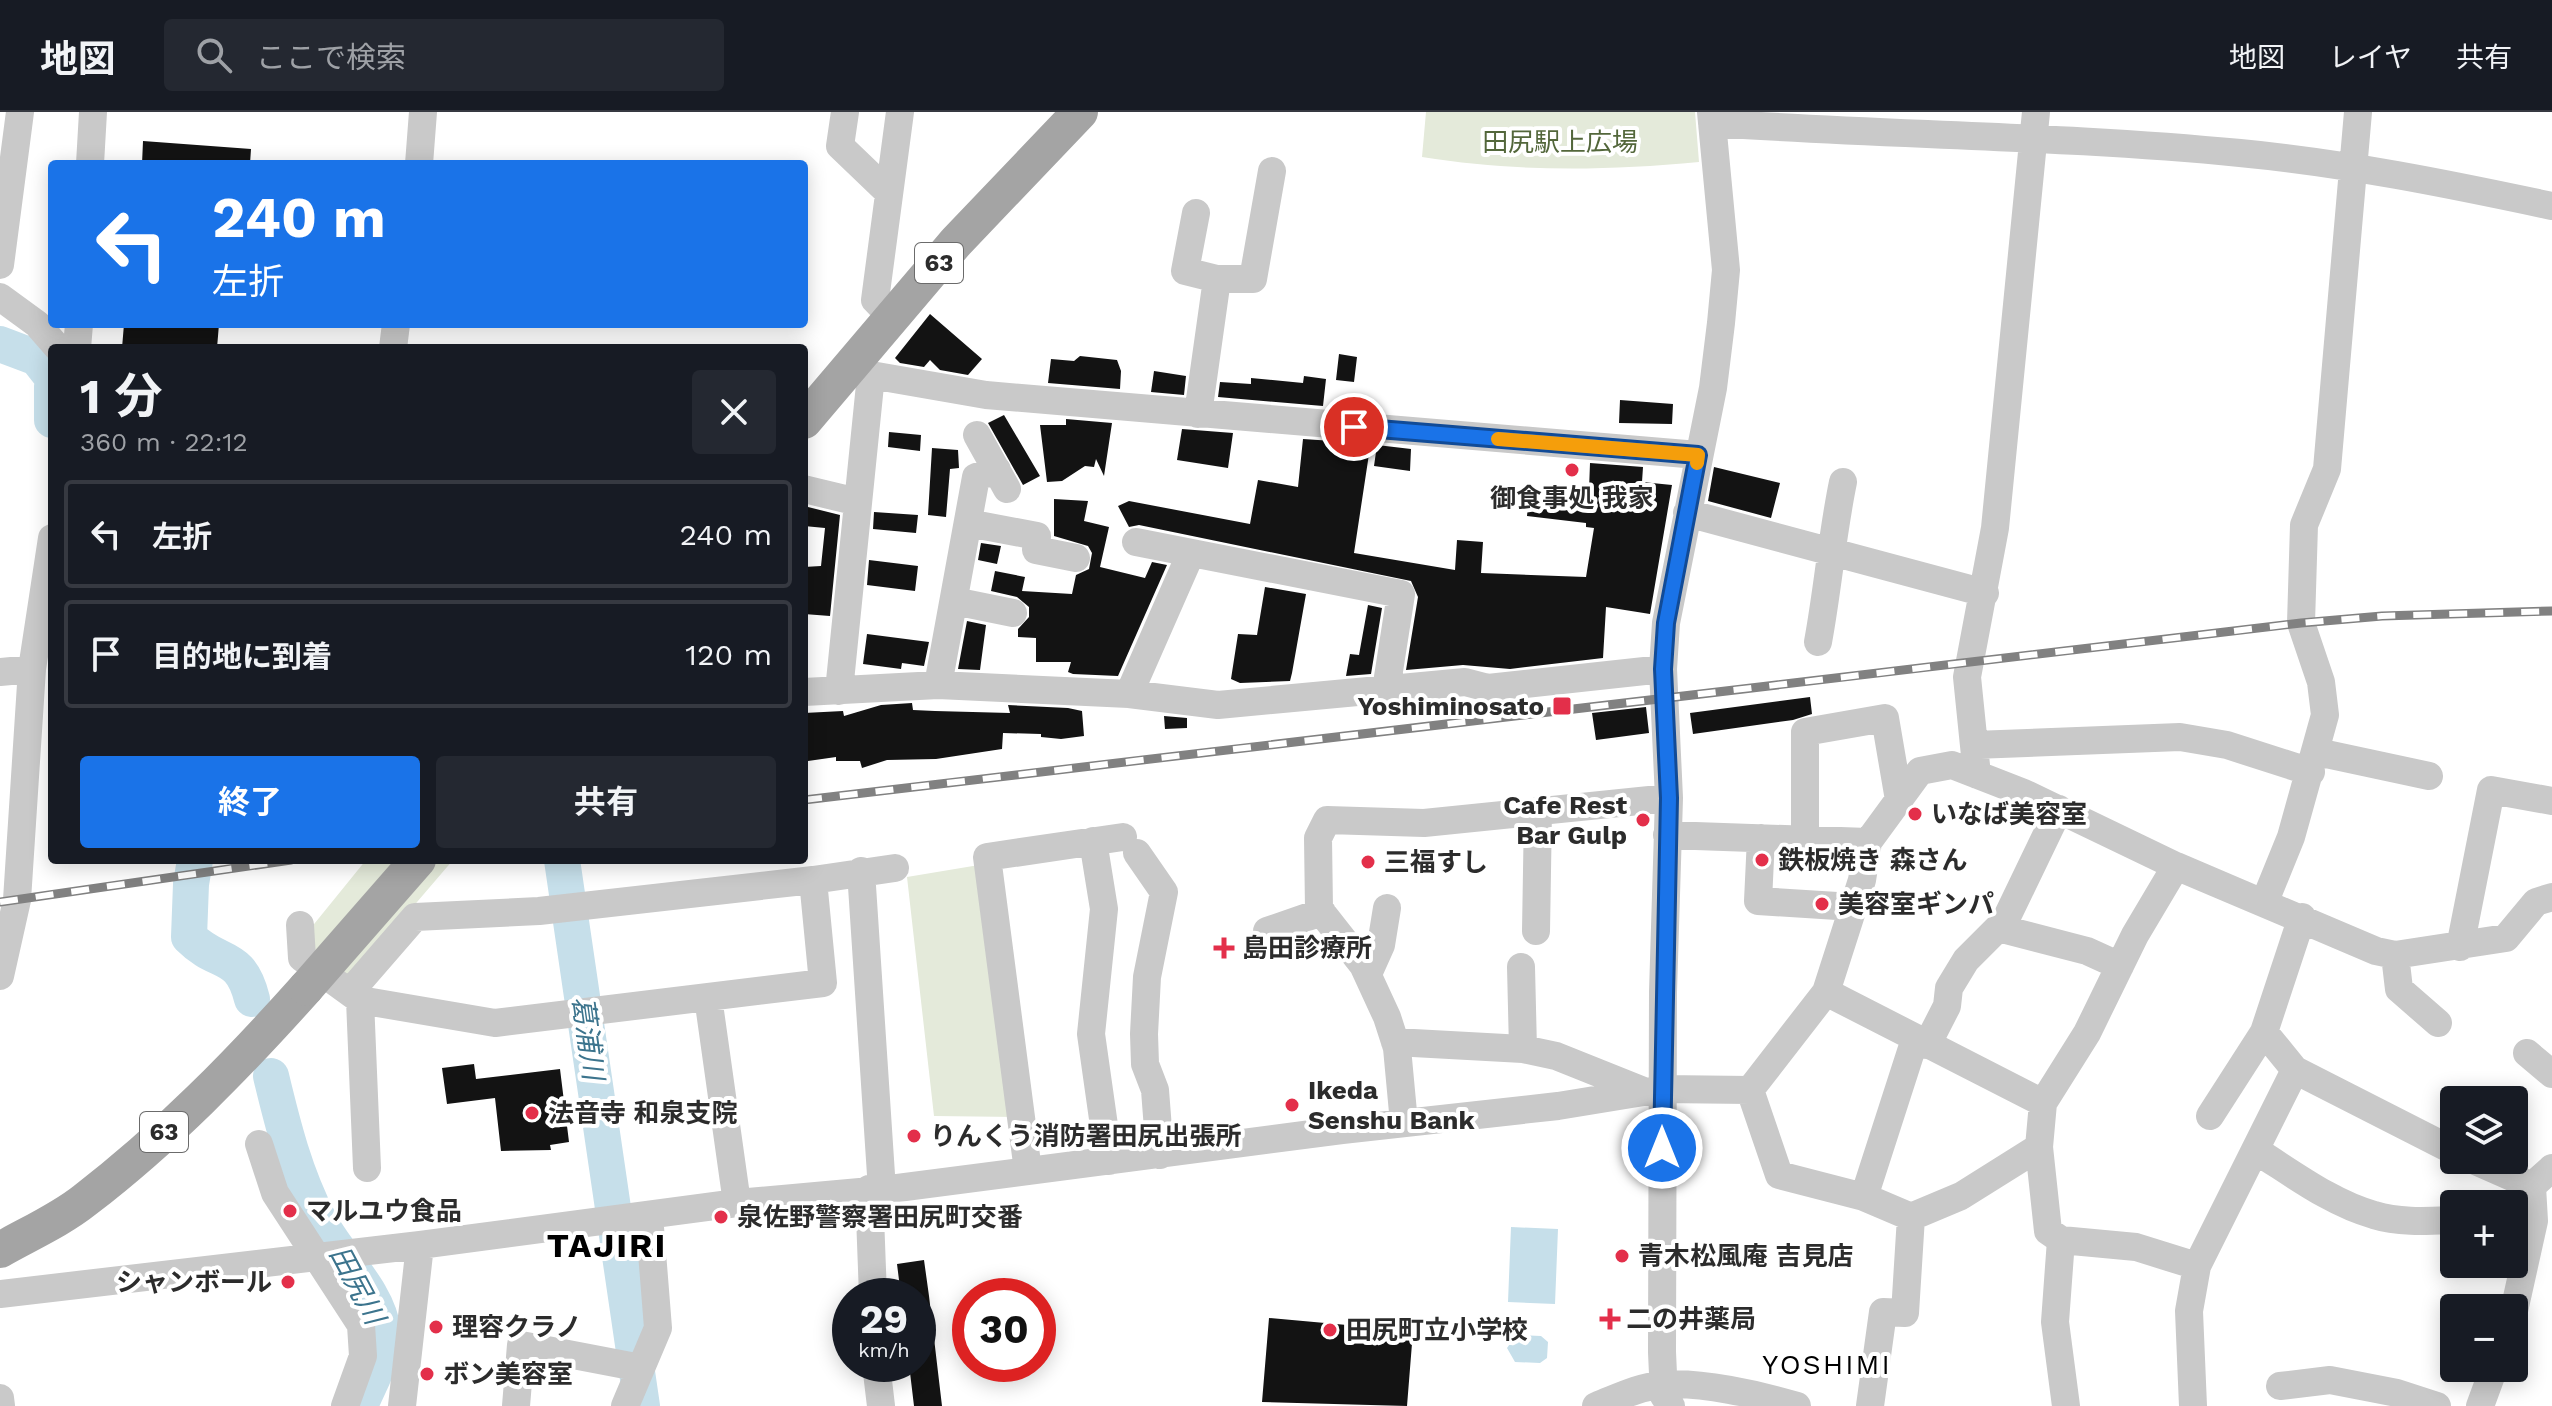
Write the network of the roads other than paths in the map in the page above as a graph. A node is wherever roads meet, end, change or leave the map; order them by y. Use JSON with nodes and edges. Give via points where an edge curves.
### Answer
{"nodes":[{"id":1,"x":20,"y":112,"type":"edge"},
{"id":2,"x":93,"y":112,"type":"edge"},
{"id":3,"x":423,"y":112,"type":"edge"},
{"id":4,"x":845,"y":112,"type":"edge"},
{"id":5,"x":900,"y":112,"type":"edge"},
{"id":6,"x":1080,"y":112,"type":"edge"},
{"id":7,"x":2358,"y":112,"type":"edge"},
{"id":8,"x":1712,"y":118,"type":"edge"},
{"id":9,"x":2035,"y":125,"type":"edge"},
{"id":10,"x":90,"y":160,"type":"edge"},
{"id":11,"x":419,"y":160,"type":"edge"},
{"id":12,"x":2353,"y":167,"type":"junction"},
{"id":13,"x":1272,"y":171,"type":"dead end"},
{"id":14,"x":889,"y":193,"type":"junction"},
{"id":15,"x":2552,"y":206,"type":"edge"},
{"id":16,"x":1196,"y":213,"type":"dead end"},
{"id":17,"x":0,"y":265,"type":"edge"},
{"id":18,"x":1217,"y":279,"type":"junction"},
{"id":19,"x":0,"y":297,"type":"edge"},
{"id":20,"x":892,"y":318,"type":"junction"},
{"id":21,"x":54,"y":344,"type":"edge"},
{"id":22,"x":864,"y":368,"type":"junction"},
{"id":23,"x":1198,"y":414,"type":"junction"},
{"id":24,"x":808,"y":417,"type":"edge"},
{"id":25,"x":977,"y":435,"type":"dead end"},
{"id":26,"x":1698,"y":455,"type":"junction"},
{"id":27,"x":1843,"y":482,"type":"dead end"},
{"id":28,"x":808,"y":490,"type":"edge"},
{"id":29,"x":858,"y":502,"type":"junction"},
{"id":30,"x":1687,"y":513,"type":"junction"},
{"id":31,"x":968,"y":523,"type":"junction"},
{"id":32,"x":1136,"y":542,"type":"dead end"},
{"id":33,"x":1832,"y":550,"type":"junction"},
{"id":34,"x":1191,"y":553,"type":"junction"},
{"id":35,"x":1076,"y":558,"type":"dead end"},
{"id":36,"x":48,"y":564,"type":"edge"},
{"id":37,"x":1985,"y":593,"type":"junction"},
{"id":38,"x":954,"y":601,"type":"junction"},
{"id":39,"x":1013,"y":613,"type":"dead end"},
{"id":40,"x":1818,"y":642,"type":"dead end"},
{"id":41,"x":32,"y":669,"type":"junction"},
{"id":42,"x":1663,"y":669,"type":"junction"},
{"id":43,"x":0,"y":672,"type":"edge"},
{"id":44,"x":938,"y":685,"type":"junction"},
{"id":45,"x":1386,"y":690,"type":"junction"},
{"id":46,"x":839,"y":691,"type":"junction"},
{"id":47,"x":808,"y":692,"type":"edge"},
{"id":48,"x":1129,"y":694,"type":"junction"},
{"id":49,"x":1974,"y":745,"type":"junction"},
{"id":50,"x":2314,"y":762,"type":"junction"},
{"id":51,"x":1977,"y":775,"type":"junction"},
{"id":52,"x":2429,"y":776,"type":"dead end"},
{"id":53,"x":1669,"y":798,"type":"junction"},
{"id":54,"x":1899,"y":800,"type":"junction"},
{"id":55,"x":2552,"y":801,"type":"edge"},
{"id":56,"x":2059,"y":809,"type":"junction"},
{"id":57,"x":1538,"y":811,"type":"junction"},
{"id":58,"x":1667,"y":835,"type":"junction"},
{"id":59,"x":1761,"y":838,"type":"junction"},
{"id":60,"x":1805,"y":839,"type":"junction"},
{"id":61,"x":1093,"y":841,"type":"junction"},
{"id":62,"x":1868,"y":842,"type":"junction"},
{"id":63,"x":414,"y":864,"type":"edge"},
{"id":64,"x":2176,"y":866,"type":"junction"},
{"id":65,"x":895,"y":868,"type":"dead end"},
{"id":66,"x":861,"y":871,"type":"junction"},
{"id":67,"x":813,"y":880,"type":"junction"},
{"id":68,"x":2552,"y":897,"type":"edge"},
{"id":69,"x":2265,"y":901,"type":"junction"},
{"id":70,"x":1853,"y":907,"type":"junction"},
{"id":71,"x":1387,"y":908,"type":"dead end"},
{"id":72,"x":1322,"y":912,"type":"junction"},
{"id":73,"x":2302,"y":917,"type":"junction"},
{"id":74,"x":6,"y":922,"type":"edge"},
{"id":75,"x":300,"y":925,"type":"dead end"},
{"id":76,"x":1998,"y":928,"type":"junction"},
{"id":77,"x":1267,"y":931,"type":"dead end"},
{"id":78,"x":1536,"y":931,"type":"dead end"},
{"id":79,"x":2460,"y":947,"type":"junction"},
{"id":80,"x":2395,"y":955,"type":"junction"},
{"id":81,"x":2120,"y":966,"type":"junction"},
{"id":82,"x":1521,"y":967,"type":"dead end"},
{"id":83,"x":1368,"y":974,"type":"junction"},
{"id":84,"x":0,"y":976,"type":"edge"},
{"id":85,"x":1826,"y":992,"type":"junction"},
{"id":86,"x":708,"y":997,"type":"junction"},
{"id":87,"x":360,"y":1000,"type":"junction"},
{"id":88,"x":2438,"y":1023,"type":"dead end"},
{"id":89,"x":2264,"y":1032,"type":"junction"},
{"id":90,"x":1395,"y":1042,"type":"junction"},
{"id":91,"x":1921,"y":1042,"type":"junction"},
{"id":92,"x":1523,"y":1049,"type":"junction"},
{"id":93,"x":2295,"y":1070,"type":"junction"},
{"id":94,"x":1750,"y":1090,"type":"junction"},
{"id":95,"x":1654,"y":1091,"type":"junction"},
{"id":96,"x":2043,"y":1103,"type":"junction"},
{"id":97,"x":2210,"y":1116,"type":"dead end"},
{"id":98,"x":1404,"y":1123,"type":"junction"},
{"id":99,"x":259,"y":1144,"type":"dead end"},
{"id":100,"x":2440,"y":1144,"type":"edge"},
{"id":101,"x":2039,"y":1147,"type":"junction"},
{"id":102,"x":2255,"y":1150,"type":"junction"},
{"id":103,"x":1160,"y":1155,"type":"junction"},
{"id":104,"x":1109,"y":1161,"type":"junction"},
{"id":105,"x":367,"y":1168,"type":"dead end"},
{"id":106,"x":1028,"y":1171,"type":"junction"},
{"id":107,"x":2505,"y":1174,"type":"edge"},
{"id":108,"x":2532,"y":1186,"type":"edge"},
{"id":109,"x":875,"y":1190,"type":"junction"},
{"id":110,"x":1864,"y":1197,"type":"junction"},
{"id":111,"x":737,"y":1203,"type":"junction"},
{"id":112,"x":649,"y":1215,"type":"junction"},
{"id":113,"x":1911,"y":1217,"type":"junction"},
{"id":114,"x":2440,"y":1220,"type":"edge"},
{"id":115,"x":2061,"y":1240,"type":"junction"},
{"id":116,"x":420,"y":1245,"type":"junction"},
{"id":117,"x":0,"y":1250,"type":"edge"},
{"id":118,"x":313,"y":1256,"type":"junction"},
{"id":119,"x":2197,"y":1266,"type":"junction"},
{"id":120,"x":873,"y":1278,"type":"edge"},
{"id":121,"x":0,"y":1294,"type":"edge"},
{"id":122,"x":2518,"y":1294,"type":"edge"},
{"id":123,"x":641,"y":1368,"type":"junction"},
{"id":124,"x":878,"y":1382,"type":"edge"},
{"id":125,"x":2489,"y":1382,"type":"edge"},
{"id":126,"x":2280,"y":1386,"type":"dead end"},
{"id":127,"x":1667,"y":1395,"type":"edge"},
{"id":128,"x":0,"y":1398,"type":"edge"},
{"id":129,"x":1,"y":1406,"type":"edge"},
{"id":130,"x":345,"y":1406,"type":"edge"},
{"id":131,"x":402,"y":1406,"type":"edge"},
{"id":132,"x":516,"y":1406,"type":"edge"},
{"id":133,"x":625,"y":1406,"type":"edge"},
{"id":134,"x":881,"y":1406,"type":"edge"},
{"id":135,"x":1596,"y":1406,"type":"edge"},
{"id":136,"x":1797,"y":1406,"type":"edge"},
{"id":137,"x":1870,"y":1406,"type":"edge"},
{"id":138,"x":2066,"y":1406,"type":"edge"},
{"id":139,"x":2193,"y":1406,"type":"edge"},
{"id":140,"x":2437,"y":1406,"type":"edge"},
{"id":141,"x":2480,"y":1406,"type":"edge"}],
"edges":[{"from":1,"to":17,"type":"street"},
{"from":2,"to":10,"type":"street"},
{"from":3,"to":11,"type":"street"},
{"from":4,"to":14,"type":"street","via":[[840,146]]},
{"from":5,"to":14,"type":"street"},
{"from":6,"to":20,"type":"main road","number":"63"},
{"from":7,"to":12,"type":"street"},
{"from":8,"to":9,"type":"street","via":[[1888,135]]},
{"from":8,"to":26,"type":"street","via":[[1726,270],[1713,388]]},
{"from":9,"to":12,"type":"street"},
{"from":9,"to":37,"type":"street"},
{"from":12,"to":15,"type":"street"},
{"from":12,"to":50,"type":"street","via":[[2327,469],[2304,525],[2301,623],[2321,682],[2325,715]]},
{"from":13,"to":18,"type":"street","via":[[1253,279]]},
{"from":14,"to":20,"type":"street","via":[[875,300]]},
{"from":16,"to":18,"type":"street","via":[[1185,271]]},
{"from":18,"to":23,"type":"street"},
{"from":19,"to":21,"type":"street"},
{"from":20,"to":22,"type":"main road","number":"63"},
{"from":22,"to":23,"type":"street","via":[[986,395]]},
{"from":22,"to":24,"type":"main road","number":"63"},
{"from":22,"to":29,"type":"street"},
{"from":23,"to":26,"type":"street"},
{"from":25,"to":31,"type":"street","via":[[1002,479],[976,477]]},
{"from":26,"to":30,"type":"street"},
{"from":27,"to":33,"type":"street"},
{"from":28,"to":29,"type":"street"},
{"from":29,"to":46,"type":"street"},
{"from":30,"to":33,"type":"street"},
{"from":30,"to":42,"type":"street","via":[[1666,623]]},
{"from":31,"to":35,"type":"street","via":[[1037,536],[1036,550]]},
{"from":31,"to":38,"type":"street"},
{"from":32,"to":34,"type":"street"},
{"from":33,"to":37,"type":"street"},
{"from":33,"to":40,"type":"street"},
{"from":34,"to":45,"type":"street","via":[[1401,594]]},
{"from":34,"to":48,"type":"street"},
{"from":36,"to":41,"type":"street"},
{"from":37,"to":49,"type":"street","via":[[1967,677]]},
{"from":38,"to":39,"type":"street"},
{"from":38,"to":44,"type":"street"},
{"from":41,"to":43,"type":"street"},
{"from":41,"to":74,"type":"street"},
{"from":42,"to":45,"type":"street","via":[[1488,688],[1465,682]]},
{"from":42,"to":53,"type":"street"},
{"from":44,"to":46,"type":"street"},
{"from":44,"to":48,"type":"street"},
{"from":45,"to":48,"type":"street","via":[[1218,705]]},
{"from":46,"to":47,"type":"street"},
{"from":49,"to":50,"type":"street","via":[[2180,737]]},
{"from":49,"to":51,"type":"street"},
{"from":50,"to":52,"type":"street"},
{"from":50,"to":69,"type":"street"},
{"from":51,"to":54,"type":"street","via":[[1952,765],[1920,771]]},
{"from":51,"to":56,"type":"street"},
{"from":53,"to":57,"type":"street"},
{"from":53,"to":58,"type":"street"},
{"from":54,"to":60,"type":"street","via":[[1885,718],[1805,732]]},
{"from":54,"to":62,"type":"street"},
{"from":55,"to":79,"type":"street","via":[[2491,790]]},
{"from":56,"to":64,"type":"street"},
{"from":56,"to":76,"type":"street"},
{"from":57,"to":72,"type":"street","via":[[1424,823],[1327,820],[1318,838]]},
{"from":57,"to":78,"type":"street"},
{"from":58,"to":59,"type":"street"},
{"from":58,"to":95,"type":"street"},
{"from":59,"to":60,"type":"street"},
{"from":59,"to":70,"type":"street","via":[[1758,901]]},
{"from":60,"to":62,"type":"street"},
{"from":61,"to":103,"type":"street","via":[[1130,845],[1164,892],[1147,977],[1144,1034]]},
{"from":61,"to":104,"type":"street","via":[[1104,909],[1091,1034]]},
{"from":61,"to":106,"type":"street","via":[[987,857]]},
{"from":62,"to":70,"type":"street"},
{"from":63,"to":117,"type":"main road","number":"63","bridge":true,"via":[[239,1062],[158,1138],[83,1202]]},
{"from":64,"to":69,"type":"street"},
{"from":64,"to":81,"type":"street"},
{"from":65,"to":66,"type":"street"},
{"from":66,"to":67,"type":"street"},
{"from":66,"to":109,"type":"street"},
{"from":67,"to":86,"type":"street","via":[[823,983]]},
{"from":67,"to":87,"type":"street","via":[[539,911],[415,917],[356,985]]},
{"from":68,"to":79,"type":"street","via":[[2536,902],[2506,938]]},
{"from":69,"to":73,"type":"street"},
{"from":70,"to":85,"type":"street"},
{"from":71,"to":83,"type":"street","via":[[1381,945]]},
{"from":72,"to":77,"type":"street"},
{"from":72,"to":83,"type":"street"},
{"from":73,"to":80,"type":"street"},
{"from":73,"to":89,"type":"street"},
{"from":74,"to":84,"type":"street"},
{"from":75,"to":87,"type":"street","via":[[302,958]]},
{"from":76,"to":81,"type":"street","via":[[2087,951]]},
{"from":76,"to":91,"type":"street","via":[[1966,960],[1949,988],[1947,1006]]},
{"from":79,"to":80,"type":"street"},
{"from":80,"to":88,"type":"street","via":[[2399,989]]},
{"from":81,"to":96,"type":"street","via":[[2087,1033]]},
{"from":82,"to":92,"type":"street"},
{"from":83,"to":90,"type":"street"},
{"from":85,"to":91,"type":"street"},
{"from":85,"to":94,"type":"street"},
{"from":86,"to":87,"type":"street","via":[[495,1023]]},
{"from":86,"to":111,"type":"street"},
{"from":87,"to":105,"type":"street"},
{"from":89,"to":93,"type":"street"},
{"from":89,"to":97,"type":"street"},
{"from":90,"to":92,"type":"street"},
{"from":90,"to":98,"type":"street"},
{"from":91,"to":96,"type":"street"},
{"from":91,"to":110,"type":"street"},
{"from":92,"to":95,"type":"street"},
{"from":93,"to":100,"type":"street"},
{"from":93,"to":102,"type":"street"},
{"from":94,"to":95,"type":"street"},
{"from":94,"to":110,"type":"street","via":[[1779,1175]]},
{"from":95,"to":98,"type":"street"},
{"from":95,"to":127,"type":"street"},
{"from":96,"to":101,"type":"street"},
{"from":98,"to":103,"type":"street"},
{"from":99,"to":118,"type":"street","via":[[275,1193]]},
{"from":101,"to":113,"type":"street","via":[[1961,1196]]},
{"from":101,"to":115,"type":"street","via":[[2048,1231]]},
{"from":102,"to":114,"type":"street","via":[[2376,1216]]},
{"from":102,"to":119,"type":"street"},
{"from":103,"to":104,"type":"street"},
{"from":104,"to":106,"type":"street"},
{"from":106,"to":109,"type":"street"},
{"from":107,"to":108,"type":"street"},
{"from":108,"to":122,"type":"street","via":[[2534,1221]]},
{"from":109,"to":111,"type":"street"},
{"from":109,"to":120,"type":"street"},
{"from":110,"to":113,"type":"street"},
{"from":111,"to":112,"type":"street"},
{"from":112,"to":116,"type":"street"},
{"from":112,"to":123,"type":"street","via":[[658,1328]]},
{"from":113,"to":137,"type":"street","via":[[1905,1313],[1883,1312]]},
{"from":115,"to":119,"type":"street","via":[[2136,1247]]},
{"from":115,"to":138,"type":"street","via":[[2055,1322]]},
{"from":116,"to":118,"type":"street"},
{"from":116,"to":131,"type":"street"},
{"from":118,"to":121,"type":"street"},
{"from":118,"to":130,"type":"street","via":[[361,1325],[363,1356]]},
{"from":119,"to":139,"type":"street","via":[[2189,1311]]},
{"from":123,"to":132,"type":"street","via":[[521,1345]]},
{"from":123,"to":133,"type":"street"},
{"from":124,"to":134,"type":"street"},
{"from":125,"to":141,"type":"street"},
{"from":126,"to":140,"type":"street","via":[[2330,1380]]},
{"from":127,"to":135,"type":"street","via":[[1643,1388]]},
{"from":127,"to":136,"type":"street","via":[[1758,1395]]},
{"from":128,"to":129,"type":"street"}]}
